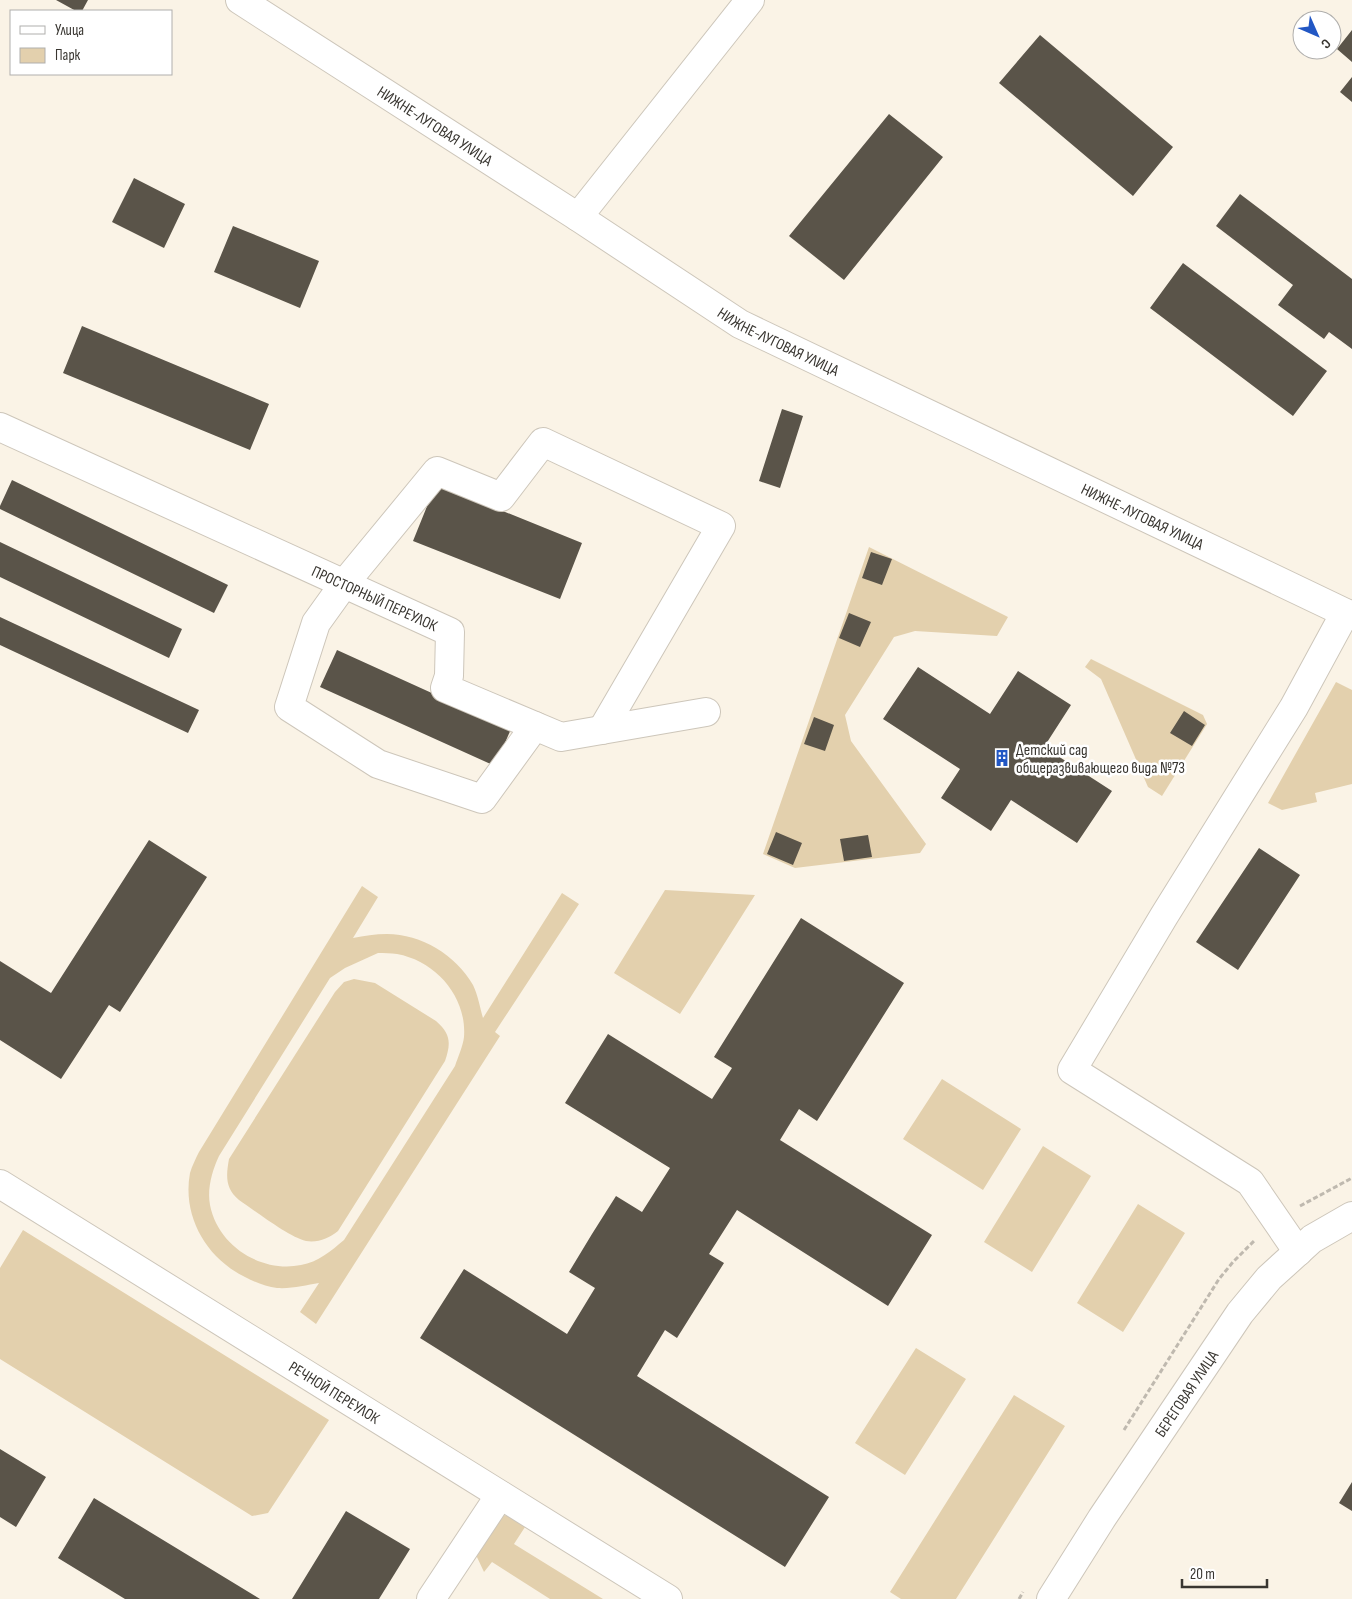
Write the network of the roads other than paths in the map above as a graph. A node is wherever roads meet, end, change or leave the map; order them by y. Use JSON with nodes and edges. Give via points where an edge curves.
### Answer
{"nodes":[{"id":1,"x":240,"y":0,"type":"edge"},
{"id":2,"x":750,"y":0,"type":"edge"},
{"id":3,"x":578,"y":217,"type":"junction"},
{"id":4,"x":0,"y":427,"type":"edge"},
{"id":5,"x":344,"y":584,"type":"junction"},
{"id":6,"x":1348,"y":615,"type":"edge"},
{"id":7,"x":706,"y":712,"type":"dead end"},
{"id":8,"x":535,"y":726,"type":"junction"},
{"id":9,"x":602,"y":730,"type":"junction"},
{"id":10,"x":0,"y":1184,"type":"edge"},
{"id":11,"x":1352,"y":1216,"type":"edge"},
{"id":12,"x":1298,"y":1252,"type":"junction"},
{"id":13,"x":500,"y":1494,"type":"junction"},
{"id":14,"x":431,"y":1599,"type":"edge"},
{"id":15,"x":668,"y":1599,"type":"edge"},
{"id":16,"x":1051,"y":1599,"type":"edge"}],
"edges":[{"from":1,"to":3,"type":"street","name":"НИЖНЕ-ЛУГОВАЯ УЛИЦА"},
{"from":2,"to":3,"type":"street"},
{"from":3,"to":6,"type":"street","name":"НИЖНЕ-ЛУГОВАЯ УЛИЦА","via":[[740,324]]},
{"from":4,"to":5,"type":"street","name":"ПРОСТОРНЫЙ ПЕРЕУЛОК"},
{"from":5,"to":8,"type":"street","name":"ПРОСТОРНЫЙ ПЕРЕУЛОК","via":[[450,632],[449,676],[445,688]]},
{"from":5,"to":8,"type":"street","via":[[316,623],[289,707],[378,764],[482,799]]},
{"from":5,"to":9,"type":"street","via":[[437,471],[501,497],[543,442],[721,526]]},
{"from":6,"to":12,"type":"street","via":[[1072,1070],[1250,1182]]},
{"from":7,"to":9,"type":"street","name":"ПРОСТОРНЫЙ ПЕРЕУЛОК"},
{"from":8,"to":9,"type":"street","name":"ПРОСТОРНЫЙ ПЕРЕУЛОК","via":[[561,737]]},
{"from":10,"to":13,"type":"street","name":"РЕЧНОЙ ПЕРЕУЛОК"},
{"from":11,"to":12,"type":"street","name":"БЕРЕГОВАЯ УЛИЦА"},
{"from":12,"to":16,"type":"street","name":"БЕРЕГОВАЯ УЛИЦА","via":[[1269,1278],[1240,1313]]},
{"from":13,"to":14,"type":"street"},
{"from":13,"to":15,"type":"street","name":"РЕЧНОЙ ПЕРЕУЛОК"}]}
